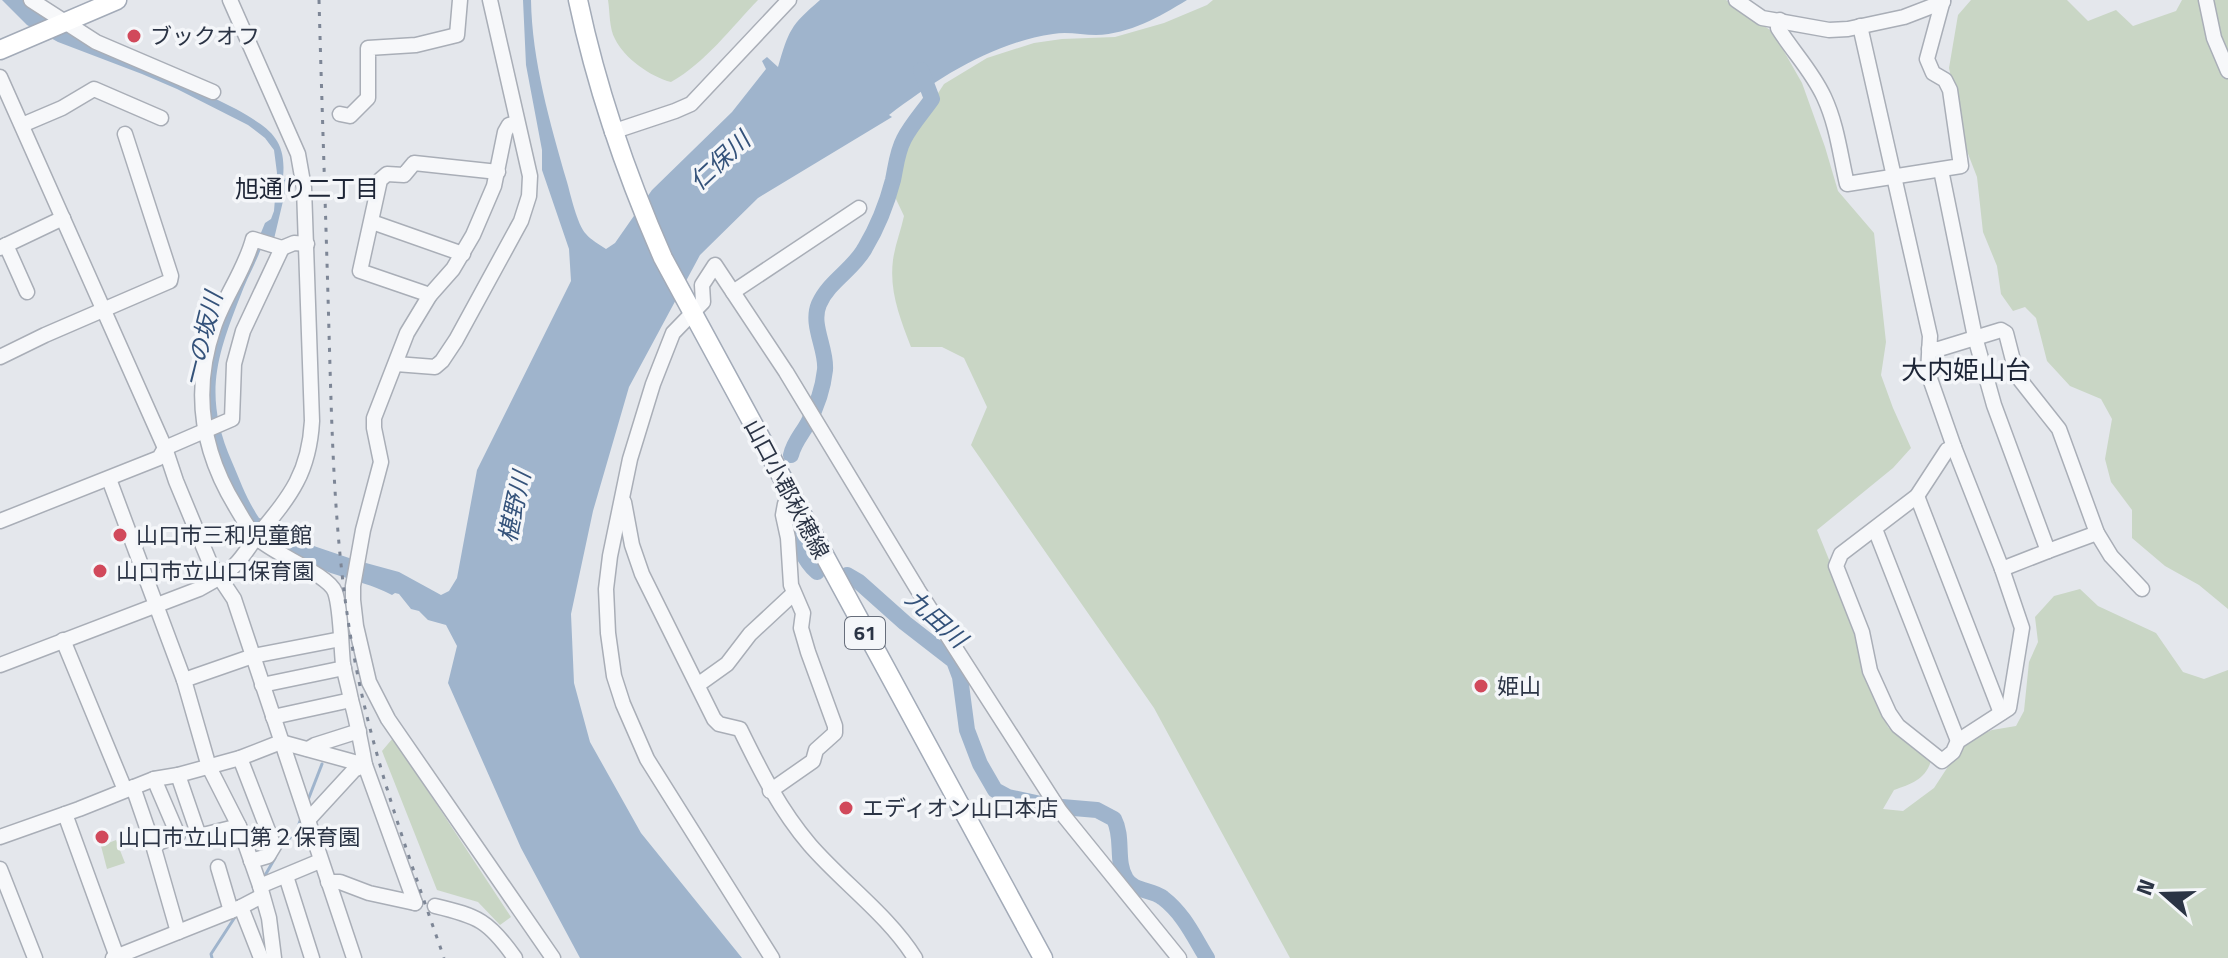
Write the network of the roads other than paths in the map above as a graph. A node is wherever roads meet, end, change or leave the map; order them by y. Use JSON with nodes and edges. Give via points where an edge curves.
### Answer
{"nodes":[{"id":1,"x":31,"y":0,"type":"edge"},
{"id":2,"x":117,"y":0,"type":"edge"},
{"id":3,"x":230,"y":0,"type":"edge"},
{"id":4,"x":460,"y":0,"type":"edge"},
{"id":5,"x":490,"y":0,"type":"edge"},
{"id":6,"x":578,"y":0,"type":"edge"},
{"id":7,"x":789,"y":0,"type":"edge"},
{"id":8,"x":1736,"y":0,"type":"edge"},
{"id":9,"x":2206,"y":0,"type":"edge"},
{"id":10,"x":1943,"y":1,"type":"edge"},
{"id":11,"x":1780,"y":20,"type":"junction"},
{"id":12,"x":64,"y":22,"type":"junction"},
{"id":13,"x":1860,"y":26,"type":"junction"},
{"id":14,"x":0,"y":50,"type":"edge"},
{"id":15,"x":2228,"y":71,"type":"edge"},
{"id":16,"x":0,"y":77,"type":"edge"},
{"id":17,"x":213,"y":92,"type":"dead end"},
{"id":18,"x":340,"y":114,"type":"dead end"},
{"id":19,"x":161,"y":118,"type":"dead end"},
{"id":20,"x":516,"y":123,"type":"junction"},
{"id":21,"x":22,"y":125,"type":"junction"},
{"id":22,"x":612,"y":132,"type":"junction"},
{"id":23,"x":125,"y":134,"type":"dead end"},
{"id":24,"x":1941,"y":170,"type":"junction"},
{"id":25,"x":498,"y":172,"type":"junction"},
{"id":26,"x":1896,"y":177,"type":"junction"},
{"id":27,"x":859,"y":208,"type":"dead end"},
{"id":28,"x":63,"y":218,"type":"junction"},
{"id":29,"x":372,"y":222,"type":"junction"},
{"id":30,"x":307,"y":244,"type":"junction"},
{"id":31,"x":3,"y":246,"type":"edge"},
{"id":32,"x":282,"y":248,"type":"junction"},
{"id":33,"x":463,"y":254,"type":"junction"},
{"id":34,"x":27,"y":292,"type":"dead end"},
{"id":35,"x":733,"y":292,"type":"junction"},
{"id":36,"x":430,"y":295,"type":"junction"},
{"id":37,"x":691,"y":309,"type":"junction"},
{"id":38,"x":103,"y":311,"type":"junction"},
{"id":39,"x":1975,"y":337,"type":"junction"},
{"id":40,"x":1929,"y":349,"type":"junction"},
{"id":41,"x":0,"y":357,"type":"edge"},
{"id":42,"x":396,"y":364,"type":"junction"},
{"id":43,"x":205,"y":431,"type":"junction"},
{"id":44,"x":1954,"y":447,"type":"junction"},
{"id":45,"x":165,"y":448,"type":"junction"},
{"id":46,"x":109,"y":479,"type":"junction"},
{"id":47,"x":623,"y":494,"type":"junction"},
{"id":48,"x":1917,"y":496,"type":"junction"},
{"id":49,"x":792,"y":498,"type":"junction"},
{"id":50,"x":0,"y":521,"type":"edge"},
{"id":51,"x":1875,"y":529,"type":"junction"},
{"id":52,"x":2097,"y":533,"type":"junction"},
{"id":53,"x":257,"y":536,"type":"junction"},
{"id":54,"x":2048,"y":551,"type":"junction"},
{"id":55,"x":2002,"y":569,"type":"junction"},
{"id":56,"x":221,"y":577,"type":"junction"},
{"id":57,"x":353,"y":588,"type":"junction"},
{"id":58,"x":2142,"y":589,"type":"dead end"},
{"id":59,"x":335,"y":592,"type":"junction"},
{"id":60,"x":793,"y":594,"type":"junction"},
{"id":61,"x":156,"y":605,"type":"junction"},
{"id":62,"x":341,"y":639,"type":"junction"},
{"id":63,"x":63,"y":640,"type":"junction"},
{"id":64,"x":253,"y":656,"type":"junction"},
{"id":65,"x":0,"y":665,"type":"edge"},
{"id":66,"x":344,"y":668,"type":"junction"},
{"id":67,"x":184,"y":680,"type":"junction"},
{"id":68,"x":699,"y":684,"type":"junction"},
{"id":69,"x":262,"y":685,"type":"junction"},
{"id":70,"x":351,"y":700,"type":"junction"},
{"id":71,"x":2001,"y":713,"type":"junction"},
{"id":72,"x":273,"y":717,"type":"junction"},
{"id":73,"x":359,"y":731,"type":"junction"},
{"id":74,"x":1958,"y":741,"type":"junction"},
{"id":75,"x":281,"y":742,"type":"junction"},
{"id":76,"x":308,"y":749,"type":"junction"},
{"id":77,"x":240,"y":758,"type":"junction"},
{"id":78,"x":365,"y":765,"type":"junction"},
{"id":79,"x":209,"y":767,"type":"junction"},
{"id":80,"x":178,"y":775,"type":"junction"},
{"id":81,"x":154,"y":779,"type":"junction"},
{"id":82,"x":129,"y":789,"type":"junction"},
{"id":83,"x":770,"y":791,"type":"junction"},
{"id":84,"x":65,"y":814,"type":"junction"},
{"id":85,"x":308,"y":820,"type":"junction"},
{"id":86,"x":239,"y":826,"type":"junction"},
{"id":87,"x":0,"y":837,"type":"edge"},
{"id":88,"x":153,"y":845,"type":"junction"},
{"id":89,"x":251,"y":861,"type":"junction"},
{"id":90,"x":320,"y":861,"type":"junction"},
{"id":91,"x":218,"y":867,"type":"dead end"},
{"id":92,"x":0,"y":869,"type":"edge"},
{"id":93,"x":286,"y":876,"type":"junction"},
{"id":94,"x":328,"y":882,"type":"junction"},
{"id":95,"x":261,"y":891,"type":"junction"},
{"id":96,"x":435,"y":906,"type":"dead end"},
{"id":97,"x":236,"y":909,"type":"junction"},
{"id":98,"x":178,"y":932,"type":"junction"},
{"id":99,"x":115,"y":957,"type":"edge"},
{"id":100,"x":35,"y":958,"type":"edge"},
{"id":101,"x":261,"y":958,"type":"edge"},
{"id":102,"x":274,"y":958,"type":"edge"},
{"id":103,"x":312,"y":958,"type":"edge"},
{"id":104,"x":354,"y":958,"type":"edge"},
{"id":105,"x":515,"y":958,"type":"edge"},
{"id":106,"x":553,"y":958,"type":"edge"},
{"id":107,"x":772,"y":958,"type":"edge"},
{"id":108,"x":915,"y":958,"type":"edge"},
{"id":109,"x":1043,"y":958,"type":"edge"},
{"id":110,"x":1179,"y":958,"type":"edge"}],
"edges":[{"from":1,"to":12,"type":"street"},
{"from":2,"to":12,"type":"main road"},
{"from":3,"to":30,"type":"street","via":[[298,154]]},
{"from":4,"to":18,"type":"street","via":[[457,35],[368,48],[368,98],[350,116]]},
{"from":5,"to":20,"type":"street"},
{"from":6,"to":22,"type":"main road","name":"山口小郡秋穂線","number":"61"},
{"from":7,"to":22,"type":"street","via":[[691,104]]},
{"from":8,"to":11,"type":"street","via":[[1762,18]]},
{"from":9,"to":15,"type":"street"},
{"from":10,"to":13,"type":"street","via":[[1904,17]]},
{"from":10,"to":24,"type":"street","via":[[1927,59],[1950,90],[1961,166]]},
{"from":11,"to":13,"type":"street","via":[[1829,30]]},
{"from":11,"to":26,"type":"street","via":[[1778,28],[1825,99],[1847,184]]},
{"from":12,"to":14,"type":"main road"},
{"from":12,"to":17,"type":"street","via":[[96,42]]},
{"from":13,"to":26,"type":"street"},
{"from":16,"to":21,"type":"street"},
{"from":19,"to":21,"type":"street","via":[[94,89]]},
{"from":20,"to":25,"type":"street","via":[[505,132]]},
{"from":20,"to":42,"type":"street","via":[[530,176],[521,221],[442,361],[435,367]]},
{"from":21,"to":28,"type":"street"},
{"from":22,"to":37,"type":"main road","name":"山口小郡秋穂線","number":"61","via":[[663,258]]},
{"from":23,"to":38,"type":"street","via":[[171,276]]},
{"from":24,"to":26,"type":"street"},
{"from":24,"to":39,"type":"street"},
{"from":25,"to":29,"type":"street","via":[[414,163],[404,175],[387,174],[380,180]]},
{"from":25,"to":33,"type":"street"},
{"from":26,"to":40,"type":"street"},
{"from":27,"to":35,"type":"street"},
{"from":28,"to":31,"type":"street"},
{"from":28,"to":38,"type":"street"},
{"from":29,"to":33,"type":"street"},
{"from":29,"to":36,"type":"street","via":[[360,271]]},
{"from":30,"to":32,"type":"street"},
{"from":30,"to":53,"type":"street","via":[[311,442],[293,491]]},
{"from":31,"to":34,"type":"street"},
{"from":32,"to":43,"type":"street","via":[[243,331],[234,364],[232,419]]},
{"from":32,"to":43,"type":"street","via":[[253,239],[224,301],[204,365]]},
{"from":33,"to":36,"type":"street"},
{"from":35,"to":37,"type":"street","via":[[715,265],[702,285],[703,302]]},
{"from":35,"to":110,"type":"street","via":[[1057,806]]},
{"from":36,"to":42,"type":"street"},
{"from":37,"to":47,"type":"street","via":[[673,333],[661,363]]},
{"from":37,"to":49,"type":"main road","name":"山口小郡秋穂線","number":"61"},
{"from":38,"to":41,"type":"street"},
{"from":38,"to":45,"type":"street"},
{"from":39,"to":40,"type":"street"},
{"from":39,"to":52,"type":"street","via":[[2006,333],[2017,376],[2059,429]]},
{"from":39,"to":54,"type":"street"},
{"from":40,"to":44,"type":"street","via":[[1928,373]]},
{"from":42,"to":57,"type":"street","via":[[374,418],[381,462]]},
{"from":43,"to":45,"type":"street"},
{"from":43,"to":53,"type":"street","via":[[226,491]]},
{"from":44,"to":48,"type":"street"},
{"from":44,"to":55,"type":"street"},
{"from":45,"to":46,"type":"street","via":[[159,458]]},
{"from":45,"to":56,"type":"street","via":[[193,524]]},
{"from":46,"to":50,"type":"street"},
{"from":46,"to":61,"type":"street"},
{"from":47,"to":68,"type":"street","via":[[642,574]]},
{"from":47,"to":107,"type":"street","via":[[606,589],[614,676],[647,759]]},
{"from":48,"to":51,"type":"street"},
{"from":48,"to":71,"type":"street"},
{"from":49,"to":60,"type":"street","via":[[783,515]]},
{"from":49,"to":109,"type":"main road","name":"山口小郡秋穂線","number":"61"},
{"from":51,"to":74,"type":"street"},
{"from":51,"to":74,"type":"street","via":[[1841,554],[1836,566],[1862,632],[1870,671],[1898,726],[1942,761]]},
{"from":52,"to":54,"type":"street"},
{"from":52,"to":58,"type":"street"},
{"from":53,"to":56,"type":"street"},
{"from":53,"to":59,"type":"street","via":[[326,579]]},
{"from":54,"to":55,"type":"street"},
{"from":55,"to":71,"type":"street","via":[[2022,628],[2012,699]]},
{"from":56,"to":61,"type":"street"},
{"from":56,"to":64,"type":"street"},
{"from":57,"to":59,"type":"street"},
{"from":57,"to":106,"type":"street","via":[[369,682],[388,719]]},
{"from":59,"to":62,"type":"street"},
{"from":60,"to":68,"type":"street","via":[[727,664]]},
{"from":60,"to":83,"type":"street","via":[[803,613],[804,640],[835,733],[816,750],[813,761]]},
{"from":61,"to":63,"type":"street"},
{"from":61,"to":67,"type":"street"},
{"from":62,"to":64,"type":"street"},
{"from":62,"to":66,"type":"street"},
{"from":63,"to":65,"type":"street"},
{"from":63,"to":82,"type":"street"},
{"from":64,"to":67,"type":"street"},
{"from":64,"to":69,"type":"street"},
{"from":66,"to":69,"type":"street"},
{"from":66,"to":70,"type":"street"},
{"from":67,"to":79,"type":"street"},
{"from":68,"to":83,"type":"street","via":[[714,719],[740,729]]},
{"from":69,"to":72,"type":"street"},
{"from":70,"to":72,"type":"street"},
{"from":70,"to":73,"type":"street"},
{"from":71,"to":74,"type":"street"},
{"from":72,"to":75,"type":"street"},
{"from":73,"to":76,"type":"street"},
{"from":73,"to":78,"type":"street"},
{"from":75,"to":76,"type":"street"},
{"from":75,"to":77,"type":"street"},
{"from":75,"to":85,"type":"street"},
{"from":76,"to":78,"type":"street"},
{"from":77,"to":79,"type":"street"},
{"from":77,"to":89,"type":"street","via":[[274,846],[268,856]]},
{"from":78,"to":85,"type":"street","via":[[354,770]]},
{"from":78,"to":94,"type":"street","via":[[415,903]]},
{"from":79,"to":80,"type":"street"},
{"from":79,"to":86,"type":"street"},
{"from":80,"to":81,"type":"street"},
{"from":80,"to":86,"type":"street","via":[[199,836]]},
{"from":81,"to":82,"type":"street"},
{"from":81,"to":88,"type":"street","via":[[178,835]]},
{"from":82,"to":84,"type":"street"},
{"from":82,"to":88,"type":"street"},
{"from":83,"to":108,"type":"street","via":[[809,844]]},
{"from":84,"to":87,"type":"street"},
{"from":84,"to":99,"type":"street"},
{"from":85,"to":90,"type":"street"},
{"from":86,"to":89,"type":"street"},
{"from":88,"to":98,"type":"street"},
{"from":89,"to":95,"type":"street"},
{"from":90,"to":93,"type":"street"},
{"from":90,"to":94,"type":"street"},
{"from":91,"to":97,"type":"street"},
{"from":92,"to":100,"type":"street"},
{"from":93,"to":95,"type":"street"},
{"from":93,"to":103,"type":"street"},
{"from":94,"to":104,"type":"street"},
{"from":95,"to":97,"type":"street"},
{"from":95,"to":102,"type":"street"},
{"from":96,"to":105,"type":"street","via":[[484,923]]},
{"from":97,"to":98,"type":"street"},
{"from":97,"to":101,"type":"street"},
{"from":98,"to":99,"type":"street"}]}
